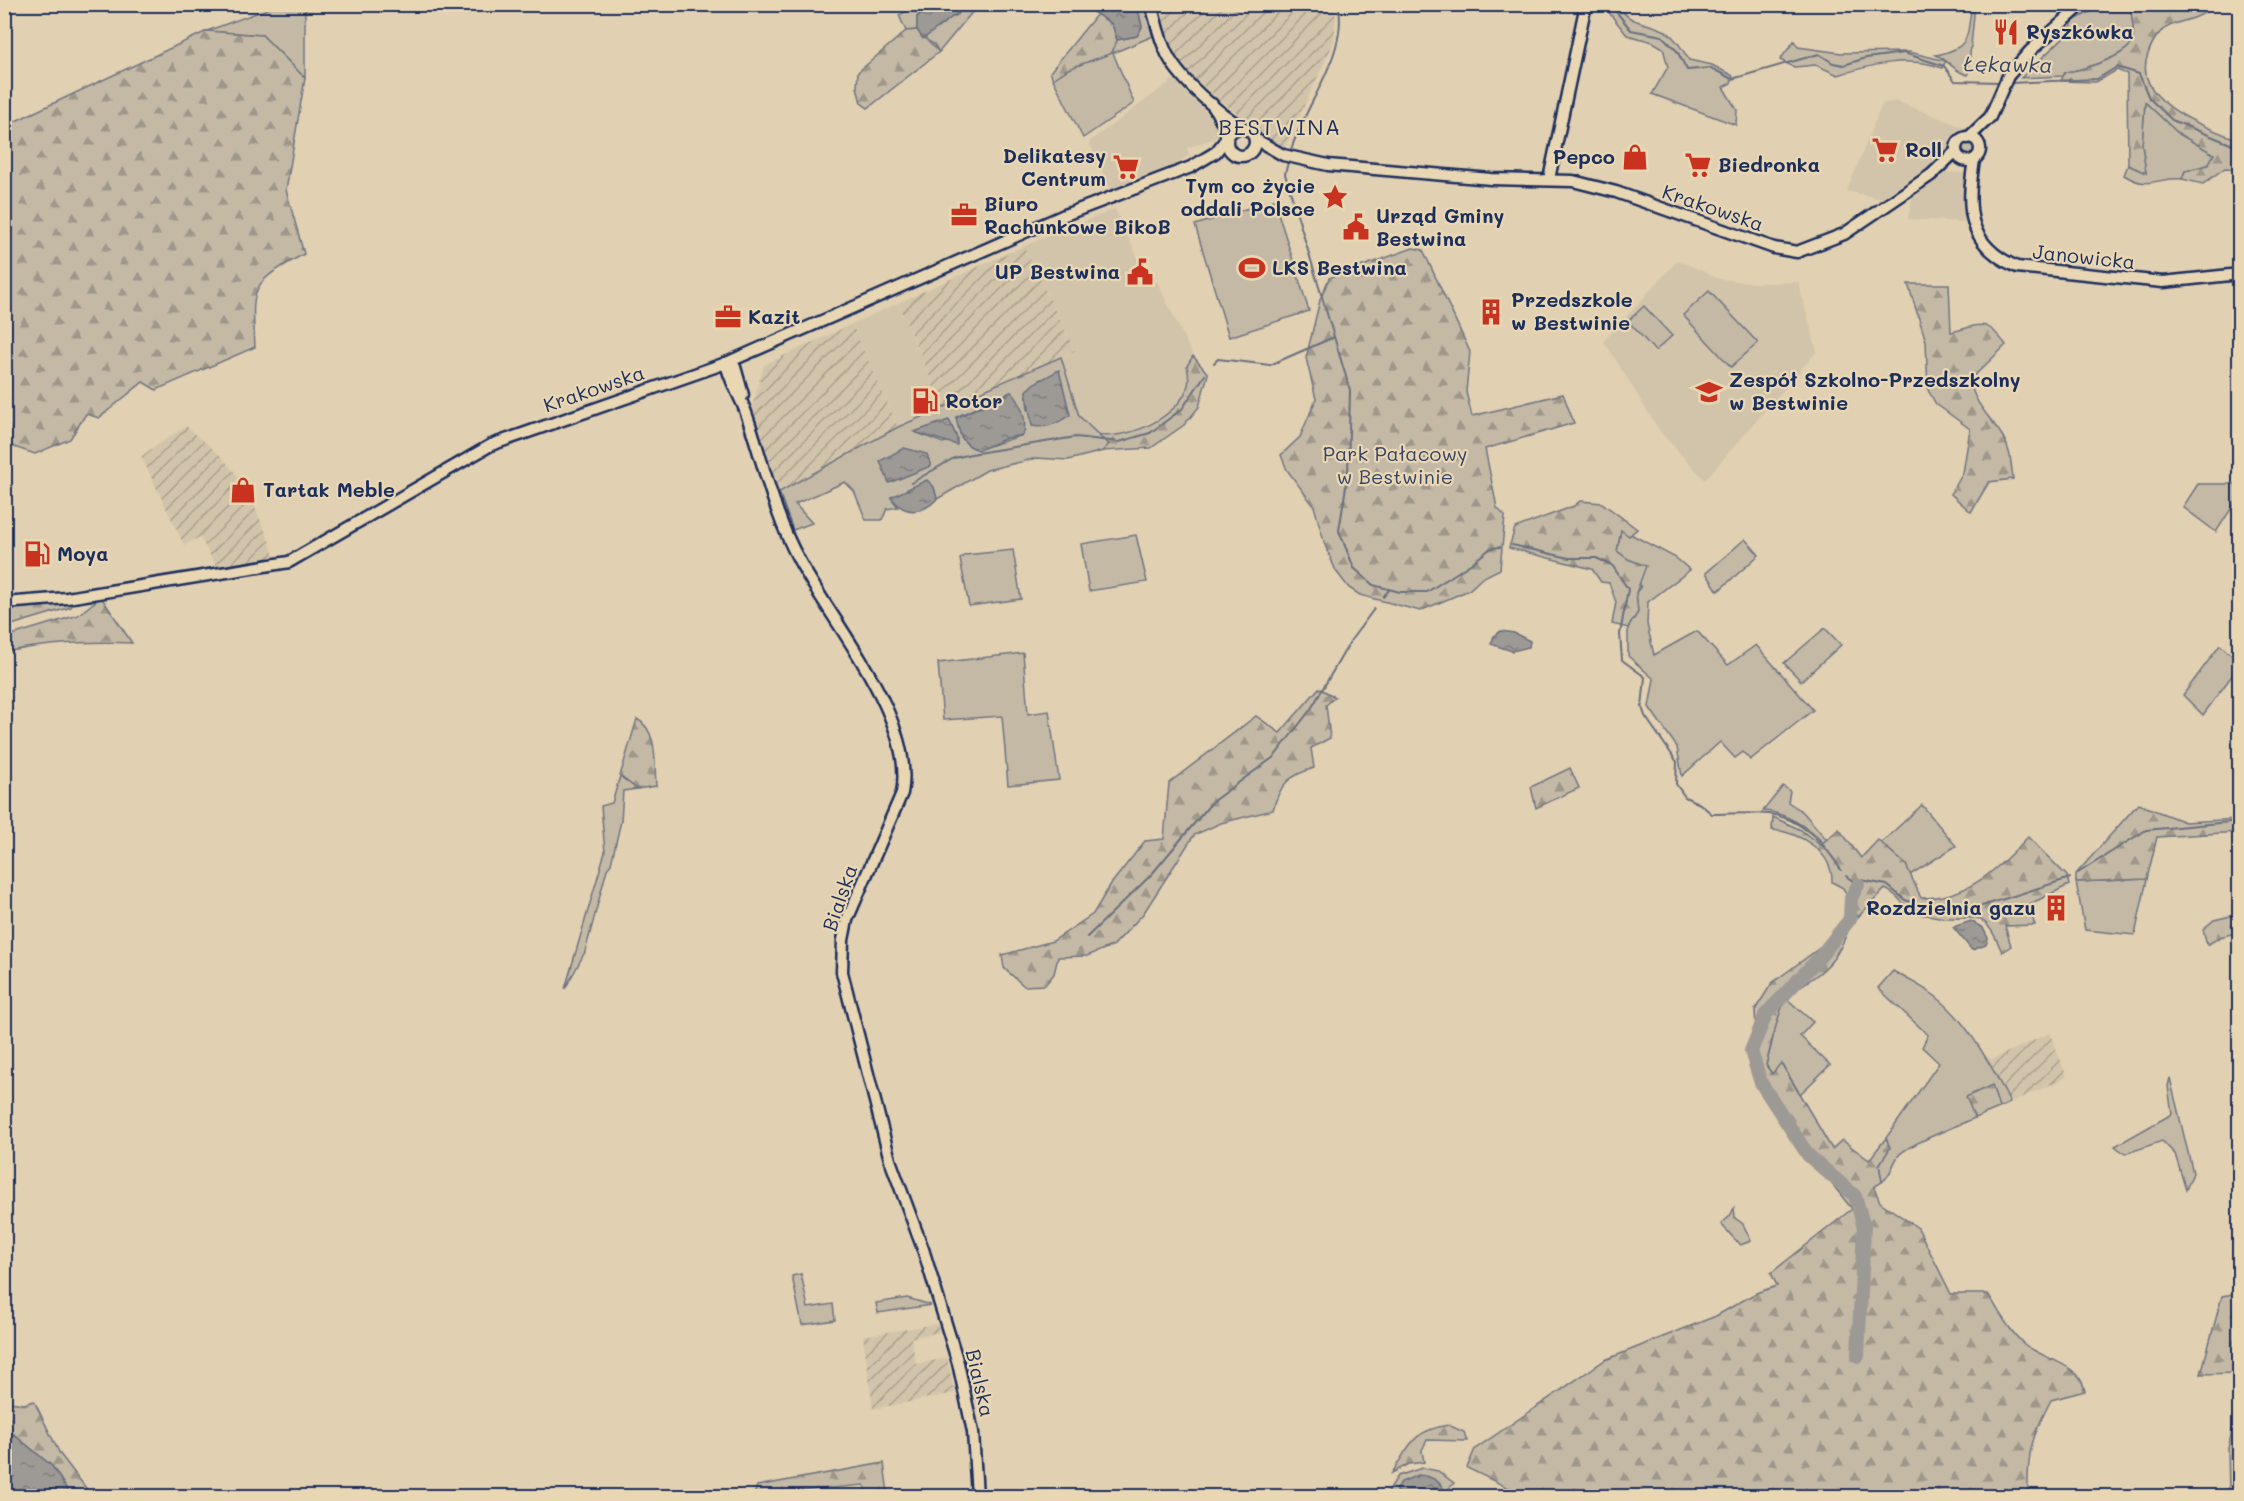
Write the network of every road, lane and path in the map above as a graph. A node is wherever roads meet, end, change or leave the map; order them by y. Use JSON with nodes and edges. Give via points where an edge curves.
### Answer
{"nodes":[{"id":1,"x":1151,"y":4,"type":"edge"},
{"id":2,"x":1586,"y":4,"type":"edge"},
{"id":3,"x":2084,"y":4,"type":"edge"},
{"id":4,"x":1212,"y":104,"type":"junction"},
{"id":5,"x":1990,"y":117,"type":"junction"},
{"id":6,"x":1244,"y":128,"type":"junction"},
{"id":7,"x":1968,"y":138,"type":"junction"},
{"id":8,"x":1226,"y":139,"type":"junction"},
{"id":9,"x":1255,"y":139,"type":"junction"},
{"id":10,"x":1980,"y":148,"type":"junction"},
{"id":11,"x":1956,"y":151,"type":"junction"},
{"id":12,"x":1232,"y":154,"type":"junction"},
{"id":13,"x":1248,"y":154,"type":"junction"},
{"id":14,"x":1282,"y":155,"type":"junction"},
{"id":15,"x":1969,"y":160,"type":"junction"},
{"id":16,"x":1191,"y":167,"type":"junction"},
{"id":17,"x":1933,"y":172,"type":"junction"},
{"id":18,"x":1549,"y":179,"type":"junction"},
{"id":19,"x":2240,"y":274,"type":"edge"},
{"id":20,"x":754,"y":351,"type":"junction"},
{"id":21,"x":728,"y":370,"type":"junction"},
{"id":22,"x":4,"y":603,"type":"edge"},
{"id":23,"x":977,"y":1497,"type":"edge"}],
"edges":[{"from":1,"to":4,"type":"street","via":[[1169,59]]},
{"from":2,"to":18,"type":"street"},
{"from":3,"to":5,"type":"street","via":[[2030,51],[2008,76]]},
{"from":4,"to":6,"type":"street"},
{"from":4,"to":8,"type":"street","via":[[1226,129]]},
{"from":5,"to":7,"type":"street"},
{"from":5,"to":10,"type":"street"},
{"from":6,"to":8,"type":"street","via":[[1233,130]]},
{"from":6,"to":9,"type":"street"},
{"from":7,"to":10,"type":"street"},
{"from":7,"to":11,"type":"street","via":[[1959,141]]},
{"from":8,"to":12,"type":"street"},
{"from":8,"to":16,"type":"street","name":"Krakowska","via":[[1216,152]]},
{"from":9,"to":13,"type":"street"},
{"from":9,"to":14,"type":"street","name":"Krakowska"},
{"from":10,"to":15,"type":"street"},
{"from":11,"to":15,"type":"street"},
{"from":11,"to":17,"type":"street","name":"Krakowska"},
{"from":12,"to":13,"type":"street"},
{"from":12,"to":16,"type":"street","name":"Krakowska"},
{"from":13,"to":14,"type":"street","name":"Krakowska"},
{"from":14,"to":18,"type":"street","name":"Krakowska","via":[[1368,170]]},
{"from":15,"to":17,"type":"street","name":"Krakowska"},
{"from":15,"to":19,"type":"street","name":"Janowicka","via":[[1974,229],[1993,253],[2017,267],[2163,282]]},
{"from":16,"to":20,"type":"street","name":"Krakowska","via":[[1062,216]]},
{"from":17,"to":18,"type":"street","name":"Krakowska","via":[[1844,234],[1797,252],[1774,248],[1596,186]]},
{"from":20,"to":21,"type":"street","name":"Krakowska"},
{"from":20,"to":21,"type":"street"},
{"from":21,"to":22,"type":"street","name":"Krakowska","via":[[491,445],[289,562],[67,598]]},
{"from":21,"to":23,"type":"street","name":"Bialska","via":[[789,540],[863,663],[899,742],[904,762],[902,793],[847,920],[842,972],[890,1160],[923,1249],[958,1363],[973,1432]]}]}
